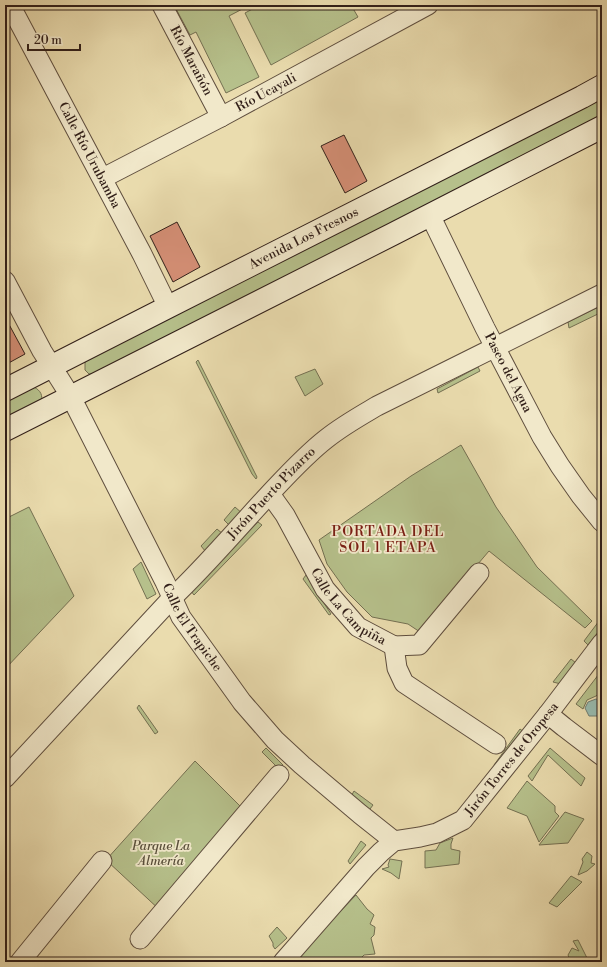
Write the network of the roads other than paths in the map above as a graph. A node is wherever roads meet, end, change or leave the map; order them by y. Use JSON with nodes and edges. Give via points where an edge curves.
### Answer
{"nodes":[{"id":1,"x":10,"y":5,"type":"edge"},
{"id":2,"x":162,"y":5,"type":"edge"},
{"id":3,"x":428,"y":5,"type":"edge"},
{"id":4,"x":602,"y":86,"type":"edge"},
{"id":5,"x":221,"y":117,"type":"junction"},
{"id":6,"x":602,"y":127,"type":"edge"},
{"id":7,"x":103,"y":178,"type":"junction"},
{"id":8,"x":430,"y":215,"type":"junction"},
{"id":9,"x":5,"y":281,"type":"edge"},
{"id":10,"x":602,"y":294,"type":"edge"},
{"id":11,"x":168,"y":307,"type":"junction"},
{"id":12,"x":495,"y":347,"type":"junction"},
{"id":13,"x":51,"y":366,"type":"junction"},
{"id":14,"x":5,"y":390,"type":"edge"},
{"id":15,"x":71,"y":397,"type":"junction"},
{"id":16,"x":5,"y":430,"type":"edge"},
{"id":17,"x":270,"y":494,"type":"junction"},
{"id":18,"x":602,"y":522,"type":"edge"},
{"id":19,"x":479,"y":573,"type":"dead end"},
{"id":20,"x":172,"y":598,"type":"junction"},
{"id":21,"x":602,"y":643,"type":"edge"},
{"id":22,"x":394,"y":646,"type":"junction"},
{"id":23,"x":548,"y":714,"type":"junction"},
{"id":24,"x":496,"y":744,"type":"dead end"},
{"id":25,"x":602,"y":756,"type":"edge"},
{"id":26,"x":279,"y":775,"type":"dead end"},
{"id":27,"x":5,"y":778,"type":"edge"},
{"id":28,"x":394,"y":841,"type":"junction"},
{"id":29,"x":102,"y":861,"type":"dead end"},
{"id":30,"x":140,"y":939,"type":"dead end"},
{"id":31,"x":20,"y":962,"type":"edge"},
{"id":32,"x":283,"y":962,"type":"edge"}],
"edges":[{"from":1,"to":7,"type":"street","name":"Calle Río Urubamba"},
{"from":2,"to":5,"type":"street","name":"Río Marañón"},
{"from":3,"to":5,"type":"street","name":"Río Ucayali"},
{"from":4,"to":11,"type":"main road","name":"Avenida Los Fresnos"},
{"from":5,"to":7,"type":"street","name":"Río Ucayali"},
{"from":6,"to":8,"type":"main road"},
{"from":7,"to":11,"type":"street","name":"Calle Río Urubamba"},
{"from":8,"to":12,"type":"street","name":"Paseo del Agua"},
{"from":8,"to":15,"type":"main road"},
{"from":9,"to":13,"type":"street","name":"Calle El Trapiche"},
{"from":10,"to":12,"type":"street","name":"Jirón Puerto Pizarro"},
{"from":11,"to":13,"type":"main road","name":"Avenida Los Fresnos"},
{"from":12,"to":17,"type":"street","name":"Jirón Puerto Pizarro","via":[[359,416],[325,440]]},
{"from":12,"to":18,"type":"street","name":"Paseo del Agua","via":[[542,437],[564,472]]},
{"from":13,"to":14,"type":"main road","name":"Avenida Los Fresnos"},
{"from":13,"to":15,"type":"street","name":"Calle El Trapiche"},
{"from":15,"to":16,"type":"main road"},
{"from":15,"to":20,"type":"street","name":"Calle El Trapiche"},
{"from":17,"to":20,"type":"street","name":"Jirón Puerto Pizarro","via":[[188,584]]},
{"from":17,"to":22,"type":"street","name":"Calle La Campiña","via":[[285,515],[325,589],[358,627]]},
{"from":19,"to":22,"type":"street","via":[[419,645]]},
{"from":20,"to":27,"type":"street","name":"Jirón Puerto Pizarro"},
{"from":20,"to":28,"type":"street","name":"Calle El Trapiche","via":[[181,617],[242,702],[275,740]]},
{"from":21,"to":23,"type":"street","name":"Jirón Torres de Oropesa"},
{"from":22,"to":24,"type":"street","name":"Calle La Campiña","via":[[397,668],[404,683]]},
{"from":23,"to":25,"type":"street"},
{"from":23,"to":28,"type":"street","name":"Jirón Torres de Oropesa","via":[[463,820],[437,833]]},
{"from":26,"to":30,"type":"street"},
{"from":28,"to":32,"type":"street","via":[[366,867]]},
{"from":29,"to":31,"type":"street"}]}
